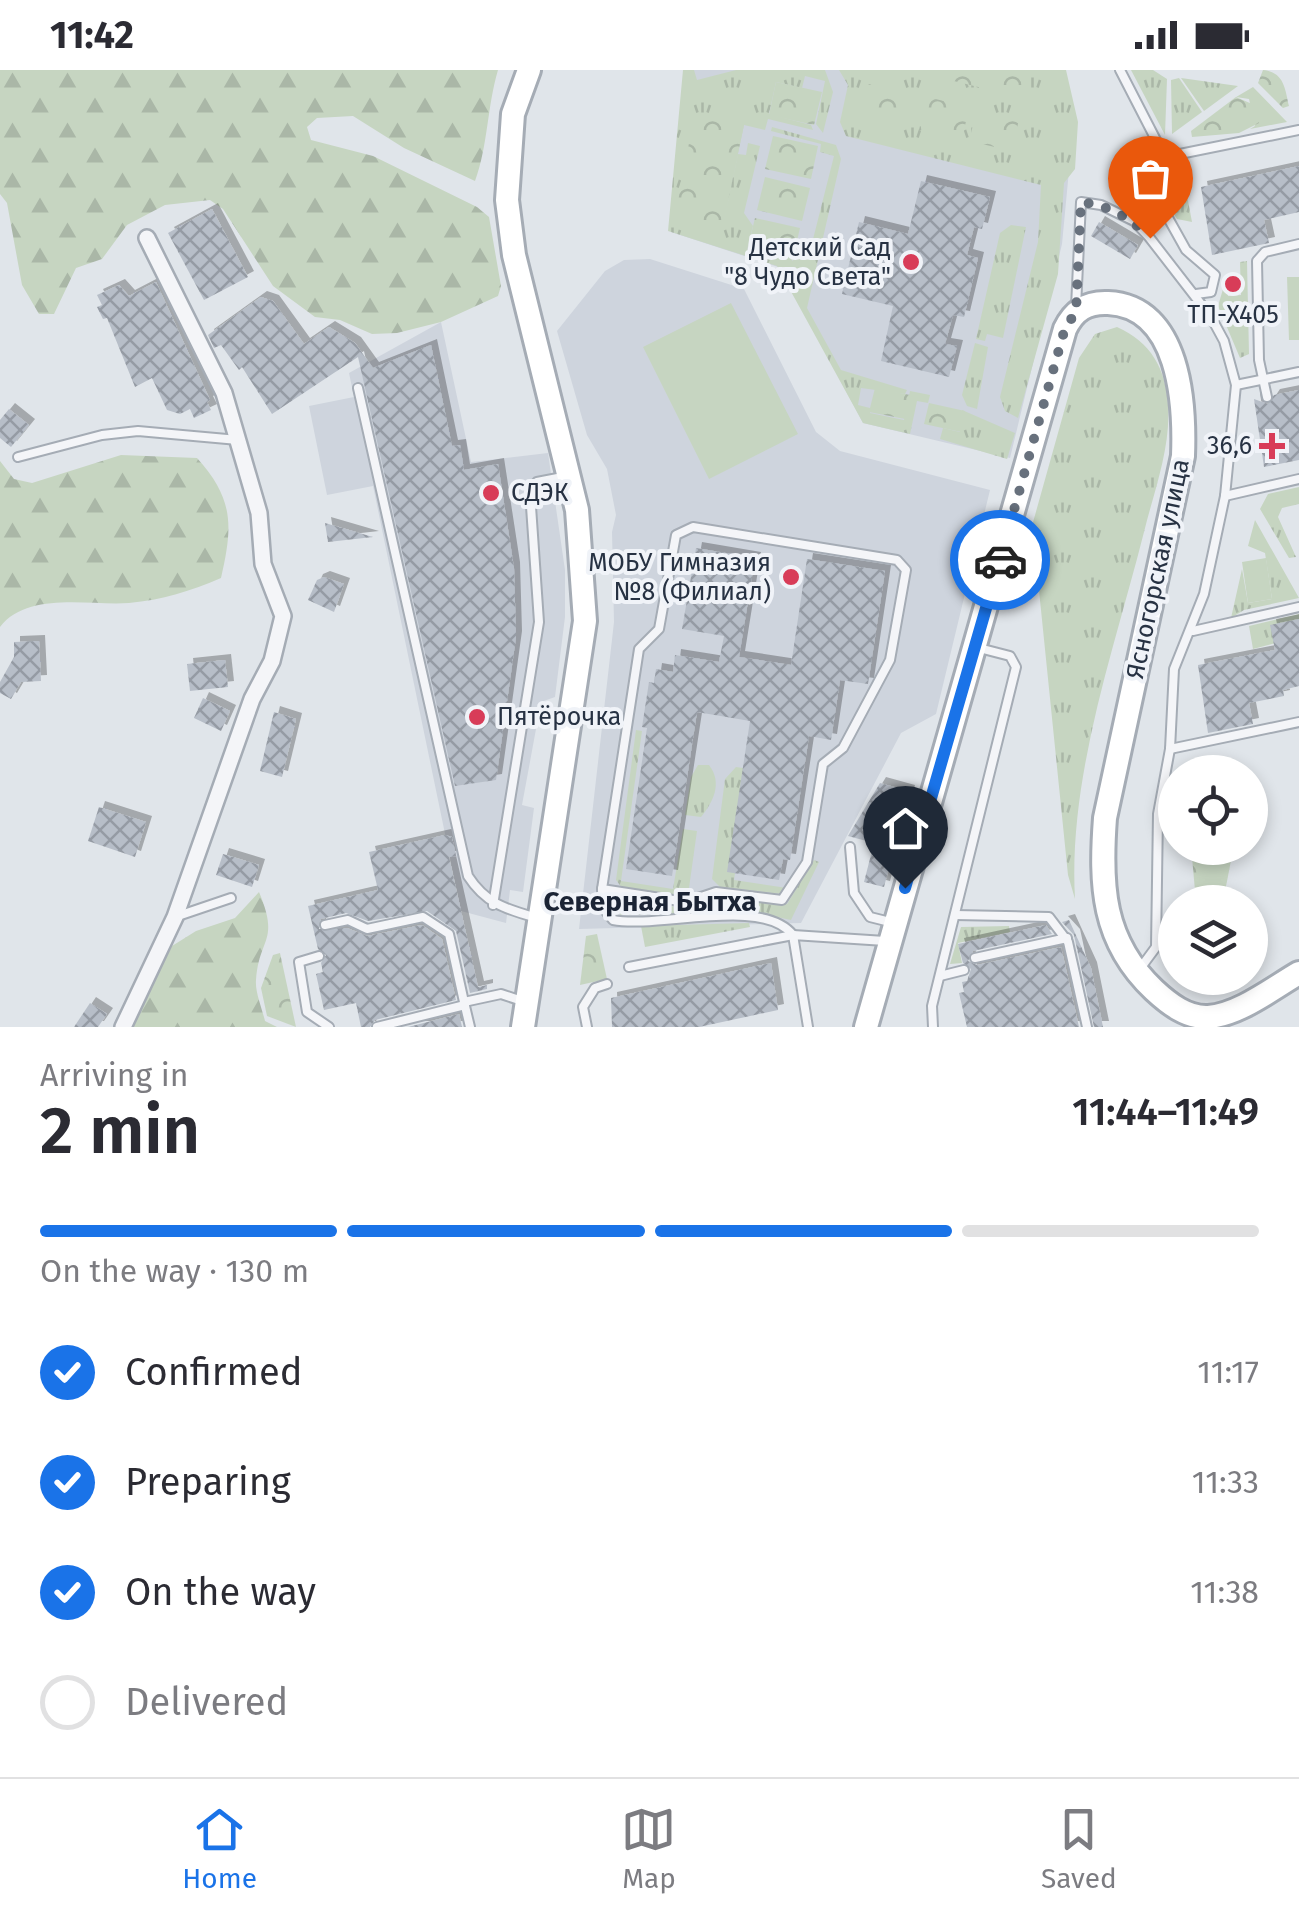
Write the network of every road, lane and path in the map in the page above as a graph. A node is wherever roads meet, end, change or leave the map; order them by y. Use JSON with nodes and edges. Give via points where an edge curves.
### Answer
{"nodes":[{"id":1,"x":529,"y":70,"type":"edge"},
{"id":2,"x":1120,"y":70,"type":"edge"},
{"id":3,"x":1299,"y":130,"type":"edge"},
{"id":4,"x":1160,"y":158,"type":"junction"},
{"id":5,"x":147,"y":238,"type":"dead end"},
{"id":6,"x":1299,"y":244,"type":"edge"},
{"id":7,"x":1196,"y":294,"type":"junction"},
{"id":8,"x":1076,"y":312,"type":"junction"},
{"id":9,"x":1299,"y":372,"type":"edge"},
{"id":10,"x":1263,"y":380,"type":"junction"},
{"id":11,"x":1236,"y":385,"type":"junction"},
{"id":12,"x":358,"y":388,"type":"dead end"},
{"id":13,"x":1267,"y":396,"type":"dead end"},
{"id":14,"x":238,"y":440,"type":"junction"},
{"id":15,"x":18,"y":457,"type":"dead end"},
{"id":16,"x":569,"y":476,"type":"junction"},
{"id":17,"x":1299,"y":480,"type":"edge"},
{"id":18,"x":1225,"y":496,"type":"junction"},
{"id":19,"x":1295,"y":608,"type":"edge"},
{"id":20,"x":1294,"y":620,"type":"dead end"},
{"id":21,"x":1192,"y":631,"type":"junction"},
{"id":22,"x":974,"y":647,"type":"junction"},
{"id":23,"x":1299,"y":722,"type":"edge"},
{"id":24,"x":1170,"y":749,"type":"junction"},
{"id":25,"x":850,"y":847,"type":"dead end"},
{"id":26,"x":602,"y":889,"type":"junction"},
{"id":27,"x":231,"y":898,"type":"dead end"},
{"id":28,"x":493,"y":905,"type":"junction"},
{"id":29,"x":955,"y":914,"type":"junction"},
{"id":30,"x":175,"y":917,"type":"junction"},
{"id":31,"x":539,"y":919,"type":"junction"},
{"id":32,"x":325,"y":925,"type":"dead end"},
{"id":33,"x":892,"y":932,"type":"junction"},
{"id":34,"x":793,"y":935,"type":"junction"},
{"id":35,"x":1067,"y":938,"type":"junction"},
{"id":36,"x":319,"y":956,"type":"dead end"},
{"id":37,"x":975,"y":958,"type":"dead end"},
{"id":38,"x":629,"y":967,"type":"dead end"},
{"id":39,"x":964,"y":970,"type":"dead end"},
{"id":40,"x":1136,"y":973,"type":"junction"},
{"id":41,"x":1299,"y":973,"type":"edge"},
{"id":42,"x":940,"y":976,"type":"junction"},
{"id":43,"x":607,"y":984,"type":"dead end"},
{"id":44,"x":526,"y":1002,"type":"junction"},
{"id":45,"x":465,"y":1004,"type":"junction"},
{"id":46,"x":123,"y":1027,"type":"edge"},
{"id":47,"x":329,"y":1027,"type":"edge"},
{"id":48,"x":377,"y":1027,"type":"edge"},
{"id":49,"x":470,"y":1027,"type":"edge"},
{"id":50,"x":523,"y":1027,"type":"edge"},
{"id":51,"x":586,"y":1027,"type":"edge"},
{"id":52,"x":807,"y":1027,"type":"edge"},
{"id":53,"x":866,"y":1027,"type":"edge"},
{"id":54,"x":933,"y":1027,"type":"edge"},
{"id":55,"x":1087,"y":1027,"type":"edge"}],
"edges":[{"from":1,"to":16,"type":"street","via":[[513,114],[506,200]]},
{"from":2,"to":4,"type":"lane","via":[[1141,104]]},
{"from":3,"to":4,"type":"lane"},
{"from":4,"to":7,"type":"lane","via":[[1166,216],[1186,250],[1215,274],[1211,292]]},
{"from":5,"to":14,"type":"street","via":[[224,393]]},
{"from":6,"to":10,"type":"lane","via":[[1257,260]]},
{"from":7,"to":8,"type":"lane","via":[[1134,221],[1081,202]]},
{"from":7,"to":11,"type":"lane","via":[[1224,341]]},
{"from":8,"to":22,"type":"street","via":[[1065,328]]},
{"from":8,"to":40,"type":"street","name":"Ясногорская улица","via":[[1112,302],[1138,313],[1166,343],[1181,392],[1183,456],[1102,856],[1108,919]]},
{"from":9,"to":10,"type":"lane"},
{"from":10,"to":11,"type":"lane"},
{"from":10,"to":13,"type":"lane"},
{"from":11,"to":18,"type":"lane"},
{"from":12,"to":28,"type":"lane","via":[[463,861],[481,897]]},
{"from":14,"to":15,"type":"lane","via":[[138,431]]},
{"from":14,"to":30,"type":"street","via":[[282,632]]},
{"from":16,"to":28,"type":"lane","via":[[538,482],[530,492],[537,649]]},
{"from":16,"to":31,"type":"street","via":[[583,546],[585,621]]},
{"from":17,"to":18,"type":"lane"},
{"from":18,"to":21,"type":"lane"},
{"from":19,"to":20,"type":"lane"},
{"from":19,"to":21,"type":"lane"},
{"from":21,"to":24,"type":"lane","via":[[1174,669]]},
{"from":22,"to":29,"type":"lane","via":[[1010,656],[1016,667]]},
{"from":22,"to":33,"type":"street"},
{"from":23,"to":24,"type":"lane"},
{"from":24,"to":40,"type":"lane","via":[[1158,814],[1156,947]]},
{"from":25,"to":33,"type":"lane","via":[[856,896]]},
{"from":26,"to":26,"type":"lane","via":[[640,649],[659,629],[680,530],[904,564],[890,660],[843,748],[823,764],[807,862],[788,896],[774,901],[716,892],[686,902]]},
{"from":26,"to":34,"type":"lane","via":[[612,920],[751,916],[786,926]]},
{"from":27,"to":30,"type":"lane"},
{"from":28,"to":31,"type":"lane"},
{"from":29,"to":35,"type":"lane","via":[[1046,916]]},
{"from":29,"to":42,"type":"lane"},
{"from":30,"to":46,"type":"street"},
{"from":31,"to":44,"type":"street"},
{"from":32,"to":45,"type":"lane","via":[[348,920],[363,929],[426,919],[449,934]]},
{"from":33,"to":34,"type":"lane"},
{"from":33,"to":53,"type":"street"},
{"from":34,"to":38,"type":"lane"},
{"from":34,"to":52,"type":"lane"},
{"from":35,"to":37,"type":"lane"},
{"from":35,"to":55,"type":"lane"},
{"from":36,"to":47,"type":"lane","via":[[299,962],[297,969],[307,1012]]},
{"from":39,"to":42,"type":"lane"},
{"from":40,"to":41,"type":"street","name":"Ясногорская улица","via":[[1192,1015],[1219,1016],[1247,1007]]},
{"from":42,"to":54,"type":"lane"},
{"from":43,"to":51,"type":"lane","via":[[584,1004]]},
{"from":44,"to":45,"type":"lane","via":[[500,994]]},
{"from":44,"to":50,"type":"street"},
{"from":45,"to":48,"type":"lane"},
{"from":45,"to":49,"type":"lane"}]}
